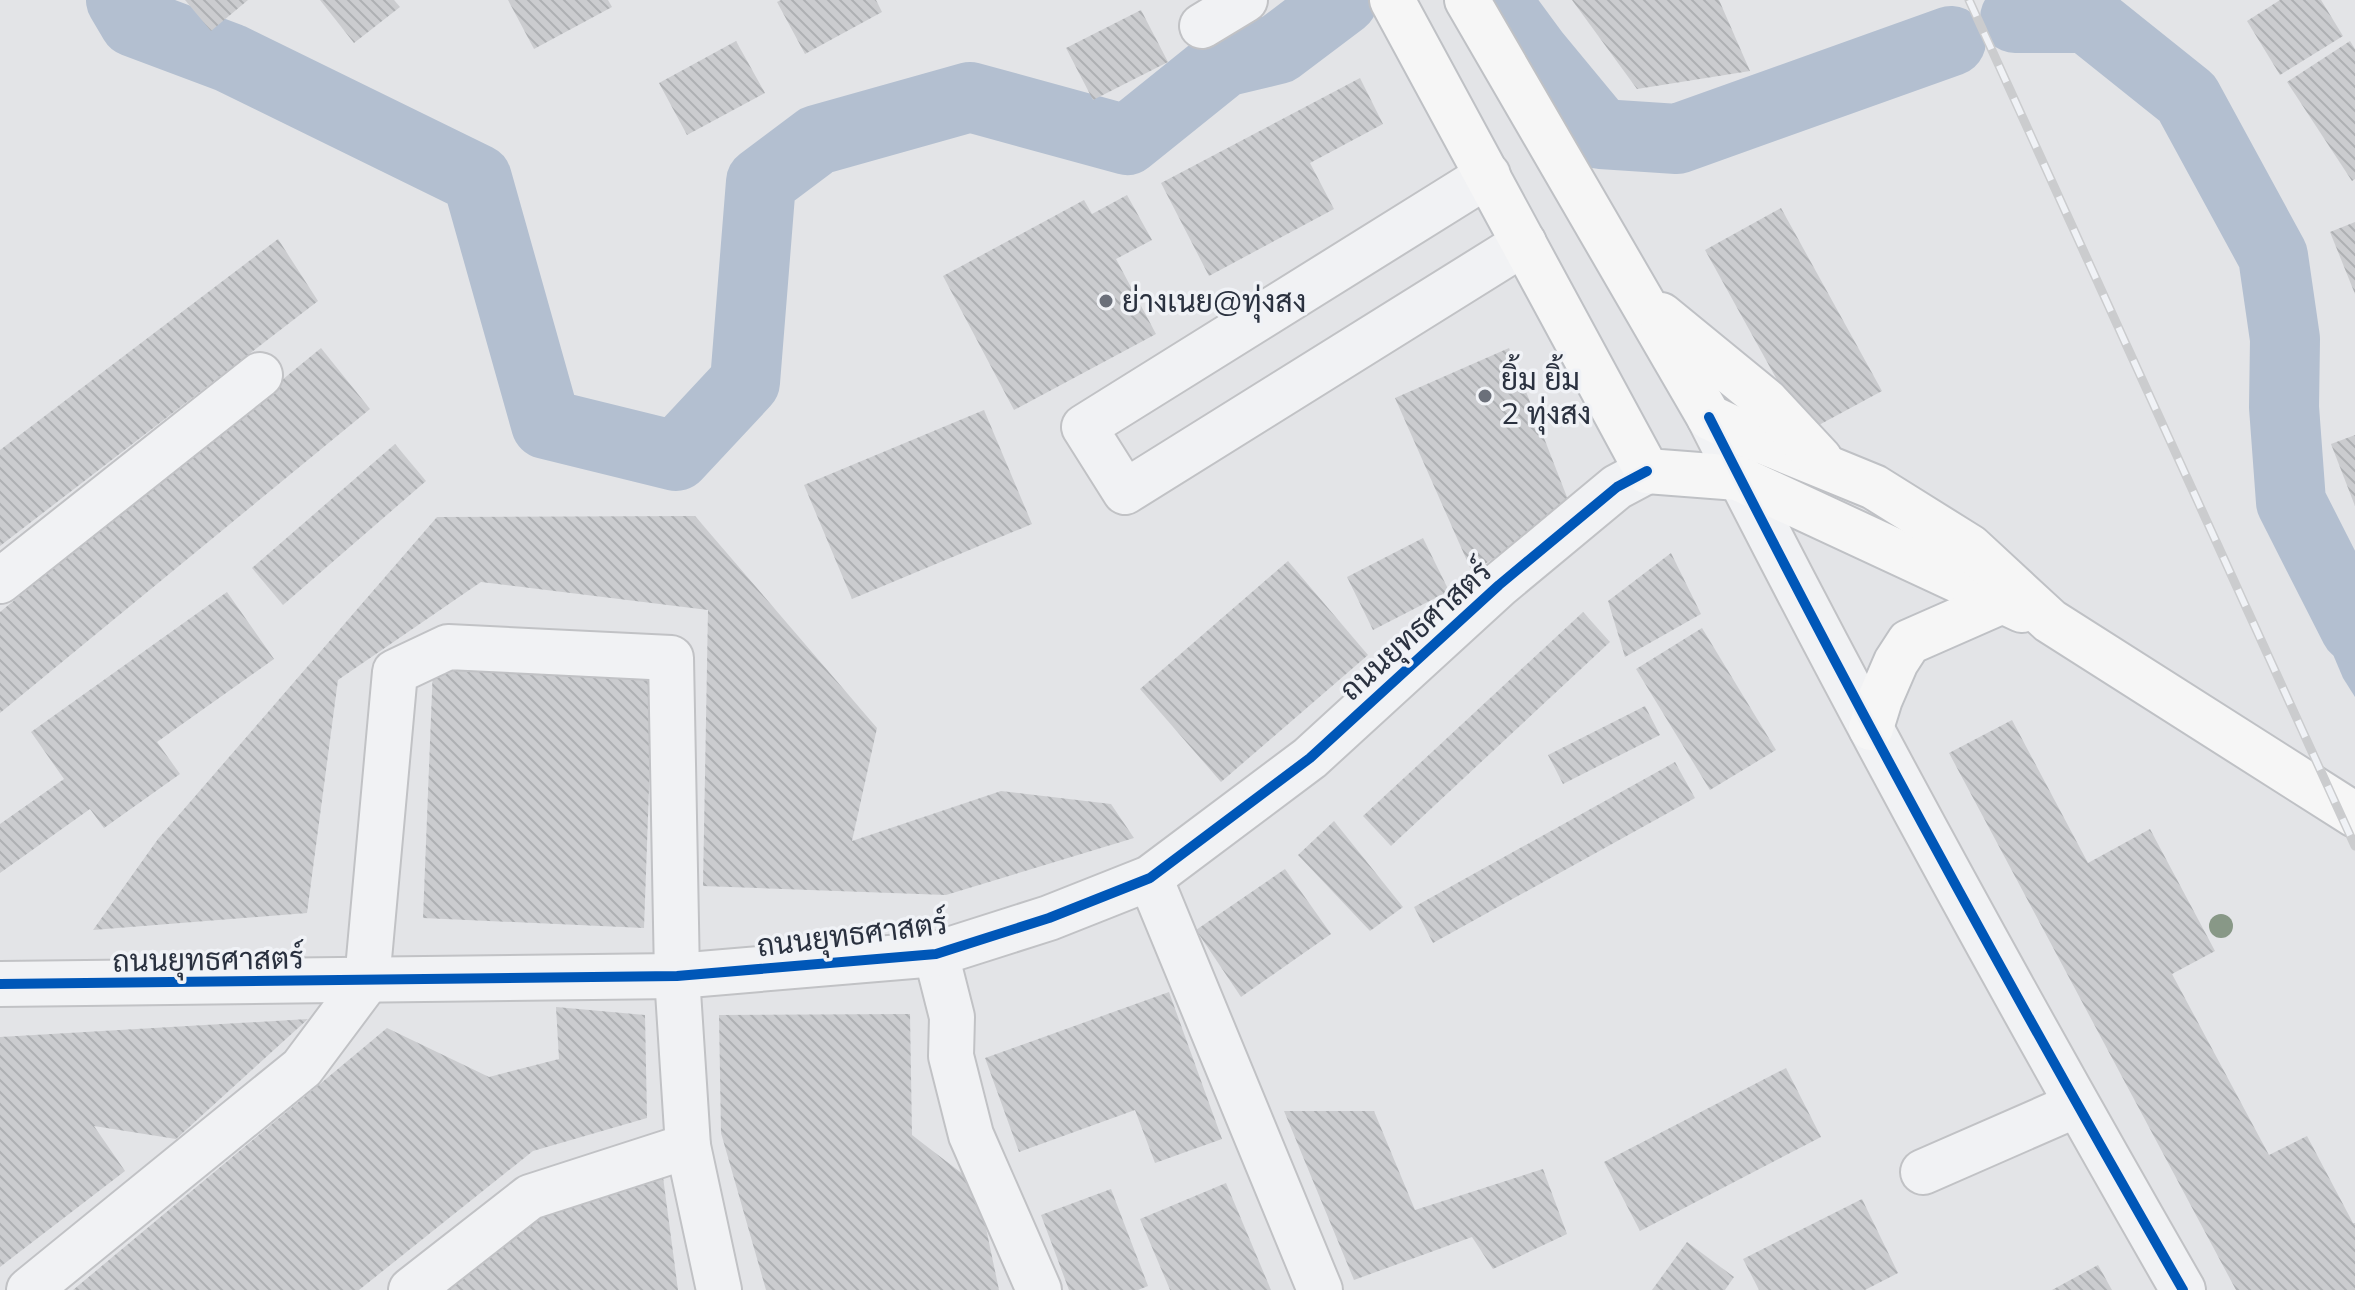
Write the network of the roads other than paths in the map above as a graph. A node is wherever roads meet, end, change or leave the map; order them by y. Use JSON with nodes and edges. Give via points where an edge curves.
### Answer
{"nodes":[{"id":1,"x":1245,"y":0,"type":"edge"},
{"id":2,"x":1392,"y":0,"type":"edge"},
{"id":3,"x":1467,"y":0,"type":"edge"},
{"id":4,"x":1202,"y":26,"type":"dead end"},
{"id":5,"x":1488,"y":175,"type":"junction"},
{"id":6,"x":1524,"y":243,"type":"junction"},
{"id":7,"x":1638,"y":295,"type":"junction"},
{"id":8,"x":260,"y":375,"type":"dead end"},
{"id":9,"x":1709,"y":417,"type":"junction"},
{"id":10,"x":1827,"y":467,"type":"junction"},
{"id":11,"x":1647,"y":471,"type":"junction"},
{"id":12,"x":1738,"y":478,"type":"junction"},
{"id":13,"x":0,"y":581,"type":"edge"},
{"id":14,"x":2000,"y":602,"type":"junction"},
{"id":15,"x":2050,"y":621,"type":"junction"},
{"id":16,"x":1871,"y":728,"type":"junction"},
{"id":17,"x":2355,"y":815,"type":"edge"},
{"id":18,"x":1150,"y":878,"type":"junction"},
{"id":19,"x":936,"y":954,"type":"junction"},
{"id":20,"x":677,"y":976,"type":"junction"},
{"id":21,"x":367,"y":981,"type":"junction"},
{"id":22,"x":0,"y":984,"type":"edge"},
{"id":23,"x":2076,"y":1105,"type":"junction"},
{"id":24,"x":688,"y":1146,"type":"junction"},
{"id":25,"x":1923,"y":1172,"type":"dead end"},
{"id":26,"x":29,"y":1290,"type":"edge"},
{"id":27,"x":411,"y":1290,"type":"edge"},
{"id":28,"x":719,"y":1290,"type":"edge"},
{"id":29,"x":1039,"y":1290,"type":"edge"},
{"id":30,"x":1320,"y":1290,"type":"edge"},
{"id":31,"x":2183,"y":1290,"type":"edge"}],
"edges":[{"from":1,"to":4,"type":"street"},
{"from":2,"to":5,"type":"main road"},
{"from":3,"to":7,"type":"main road"},
{"from":5,"to":6,"type":"main road"},
{"from":5,"to":6,"type":"street","via":[[1084,427],[1125,492]]},
{"from":6,"to":11,"type":"main road"},
{"from":7,"to":9,"type":"main road"},
{"from":7,"to":10,"type":"main road","via":[[1766,401]]},
{"from":8,"to":13,"type":"street"},
{"from":9,"to":10,"type":"main road"},
{"from":9,"to":12,"type":"street"},
{"from":10,"to":15,"type":"main road","via":[[1874,487],[1970,547]]},
{"from":11,"to":12,"type":"main road"},
{"from":11,"to":18,"type":"street","name":"ถนนยุทธศาสตร์","via":[[1617,487],[1499,585],[1310,758]]},
{"from":12,"to":14,"type":"main road"},
{"from":12,"to":16,"type":"street"},
{"from":14,"to":15,"type":"main road"},
{"from":14,"to":16,"type":"main road","via":[[1909,642]]},
{"from":15,"to":17,"type":"main road"},
{"from":16,"to":23,"type":"street"},
{"from":18,"to":19,"type":"street","name":"ถนนยุทธศาสตร์"},
{"from":18,"to":30,"type":"street"},
{"from":19,"to":20,"type":"street","name":"ถนนยุทธศาสตร์"},
{"from":19,"to":29,"type":"street","via":[[952,1017],[951,1056],[971,1135]]},
{"from":20,"to":21,"type":"street","name":"ถนนยุทธศาสตร์"},
{"from":20,"to":21,"type":"street","via":[[671,658],[448,647],[395,672]]},
{"from":20,"to":24,"type":"street"},
{"from":21,"to":22,"type":"street","name":"ถนนยุทธศาสตร์"},
{"from":21,"to":26,"type":"street","via":[[302,1068]]},
{"from":23,"to":25,"type":"street"},
{"from":23,"to":31,"type":"street"},
{"from":24,"to":27,"type":"street","via":[[530,1197]]},
{"from":24,"to":28,"type":"street"}]}
